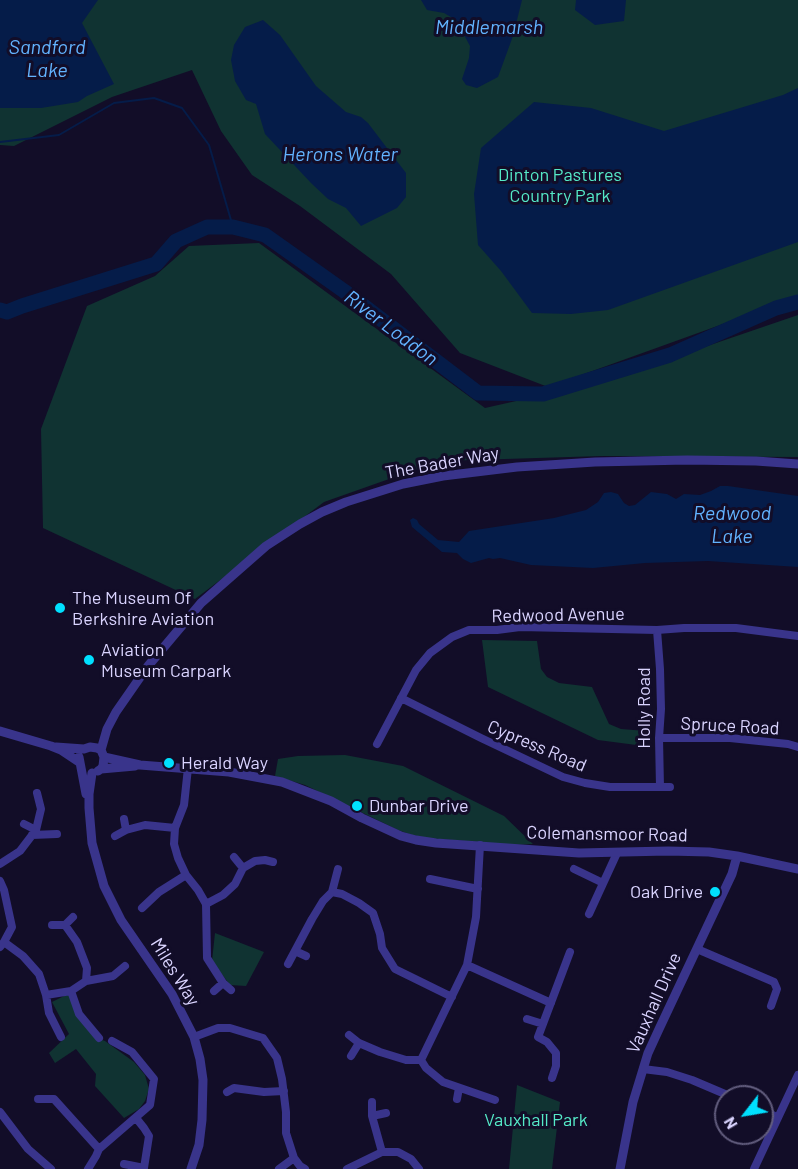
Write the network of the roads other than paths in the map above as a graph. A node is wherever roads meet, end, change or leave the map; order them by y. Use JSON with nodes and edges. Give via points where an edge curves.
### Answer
{"nodes":[{"id":1,"x":798,"y":464,"type":"edge"},
{"id":2,"x":657,"y":630,"type":"junction"},
{"id":3,"x":798,"y":636,"type":"edge"},
{"id":4,"x":401,"y":698,"type":"junction"},
{"id":5,"x":111,"y":720,"type":"junction"},
{"id":6,"x":0,"y":731,"type":"edge"},
{"id":7,"x":659,"y":738,"type":"junction"},
{"id":8,"x":377,"y":744,"type":"dead end"},
{"id":9,"x":51,"y":746,"type":"junction"},
{"id":10,"x":798,"y":747,"type":"edge"},
{"id":11,"x":87,"y":748,"type":"junction"},
{"id":12,"x":103,"y":754,"type":"junction"},
{"id":13,"x":81,"y":765,"type":"junction"},
{"id":14,"x":140,"y":765,"type":"junction"},
{"id":15,"x":188,"y":768,"type":"junction"},
{"id":16,"x":96,"y":771,"type":"junction"},
{"id":17,"x":660,"y":787,"type":"junction"},
{"id":18,"x":670,"y":787,"type":"dead end"},
{"id":19,"x":37,"y":793,"type":"dead end"},
{"id":20,"x":89,"y":808,"type":"junction"},
{"id":21,"x":124,"y":819,"type":"dead end"},
{"id":22,"x":24,"y":824,"type":"dead end"},
{"id":23,"x":175,"y":828,"type":"junction"},
{"id":24,"x":126,"y":830,"type":"junction"},
{"id":25,"x":34,"y":833,"type":"junction"},
{"id":26,"x":57,"y":834,"type":"dead end"},
{"id":27,"x":115,"y":836,"type":"dead end"},
{"id":28,"x":480,"y":845,"type":"junction"},
{"id":29,"x":617,"y":853,"type":"junction"},
{"id":30,"x":737,"y":856,"type":"junction"},
{"id":31,"x":234,"y":857,"type":"dead end"},
{"id":32,"x":273,"y":862,"type":"dead end"},
{"id":33,"x":0,"y":864,"type":"edge"},
{"id":34,"x":243,"y":868,"type":"junction"},
{"id":35,"x":338,"y":869,"type":"dead end"},
{"id":36,"x":574,"y":869,"type":"dead end"},
{"id":37,"x":798,"y":869,"type":"edge"},
{"id":38,"x":186,"y":874,"type":"junction"},
{"id":39,"x":430,"y":879,"type":"dead end"},
{"id":40,"x":0,"y":881,"type":"edge"},
{"id":41,"x":603,"y":883,"type":"junction"},
{"id":42,"x":478,"y":889,"type":"junction"},
{"id":43,"x":332,"y":892,"type":"junction"},
{"id":44,"x":206,"y":904,"type":"junction"},
{"id":45,"x":142,"y":908,"type":"dead end"},
{"id":46,"x":590,"y":914,"type":"dead end"},
{"id":47,"x":73,"y":917,"type":"dead end"},
{"id":48,"x":65,"y":924,"type":"junction"},
{"id":49,"x":52,"y":925,"type":"dead end"},
{"id":50,"x":2,"y":945,"type":"edge"},
{"id":51,"x":697,"y":949,"type":"junction"},
{"id":52,"x":295,"y":951,"type":"junction"},
{"id":53,"x":570,"y":952,"type":"dead end"},
{"id":54,"x":306,"y":956,"type":"dead end"},
{"id":55,"x":288,"y":964,"type":"dead end"},
{"id":56,"x":467,"y":965,"type":"junction"},
{"id":57,"x":124,"y":966,"type":"dead end"},
{"id":58,"x":86,"y":981,"type":"junction"},
{"id":59,"x":223,"y":983,"type":"junction"},
{"id":60,"x":231,"y":990,"type":"dead end"},
{"id":61,"x":71,"y":991,"type":"junction"},
{"id":62,"x":214,"y":992,"type":"dead end"},
{"id":63,"x":46,"y":995,"type":"junction"},
{"id":64,"x":452,"y":997,"type":"junction"},
{"id":65,"x":551,"y":1003,"type":"junction"},
{"id":66,"x":771,"y":1006,"type":"dead end"},
{"id":67,"x":527,"y":1019,"type":"dead end"},
{"id":68,"x":543,"y":1024,"type":"junction"},
{"id":69,"x":349,"y":1035,"type":"dead end"},
{"id":70,"x":61,"y":1037,"type":"dead end"},
{"id":71,"x":194,"y":1037,"type":"junction"},
{"id":72,"x":99,"y":1038,"type":"dead end"},
{"id":73,"x":112,"y":1041,"type":"dead end"},
{"id":74,"x":358,"y":1043,"type":"junction"},
{"id":75,"x":351,"y":1056,"type":"dead end"},
{"id":76,"x":421,"y":1060,"type":"junction"},
{"id":77,"x":643,"y":1069,"type":"junction"},
{"id":78,"x":798,"y":1075,"type":"edge"},
{"id":79,"x":552,"y":1078,"type":"dead end"},
{"id":80,"x":231,"y":1087,"type":"dead end"},
{"id":81,"x":459,"y":1088,"type":"junction"},
{"id":82,"x":714,"y":1089,"type":"edge"},
{"id":83,"x":284,"y":1091,"type":"junction"},
{"id":84,"x":38,"y":1099,"type":"dead end"},
{"id":85,"x":458,"y":1099,"type":"dead end"},
{"id":86,"x":495,"y":1100,"type":"dead end"},
{"id":87,"x":372,"y":1102,"type":"dead end"},
{"id":88,"x":0,"y":1112,"type":"edge"},
{"id":89,"x":386,"y":1113,"type":"dead end"},
{"id":90,"x":372,"y":1116,"type":"junction"},
{"id":91,"x":774,"y":1116,"type":"edge"},
{"id":92,"x":777,"y":1117,"type":"junction"},
{"id":93,"x":136,"y":1118,"type":"junction"},
{"id":94,"x":99,"y":1149,"type":"junction"},
{"id":95,"x":382,"y":1152,"type":"junction"},
{"id":96,"x":294,"y":1158,"type":"junction"},
{"id":97,"x":124,"y":1164,"type":"dead end"},
{"id":98,"x":192,"y":1166,"type":"edge"},
{"id":99,"x":46,"y":1167,"type":"edge"},
{"id":100,"x":146,"y":1168,"type":"edge"},
{"id":101,"x":88,"y":1169,"type":"edge"},
{"id":102,"x":279,"y":1169,"type":"edge"},
{"id":103,"x":305,"y":1169,"type":"edge"},
{"id":104,"x":349,"y":1169,"type":"edge"},
{"id":105,"x":419,"y":1169,"type":"edge"},
{"id":106,"x":620,"y":1169,"type":"edge"},
{"id":107,"x":754,"y":1169,"type":"edge"}],
"edges":[{"from":1,"to":5,"type":"street","name":"The Bader Way","via":[[687,460],[517,467],[403,484],[346,502],[266,546],[201,603],[148,666]]},
{"from":2,"to":3,"type":"street","name":"Redwood Avenue","via":[[736,628]]},
{"from":2,"to":4,"type":"street","name":"Redwood Avenue","via":[[469,630],[430,653]]},
{"from":2,"to":7,"type":"street","name":"Holly Road"},
{"from":4,"to":8,"type":"street","name":"Redwood Avenue"},
{"from":4,"to":17,"type":"street","name":"Cypress Road","via":[[563,777],[610,787]]},
{"from":5,"to":11,"type":"street","name":"The Bader Way"},
{"from":5,"to":12,"type":"street","name":"The Bader Way"},
{"from":6,"to":9,"type":"street"},
{"from":7,"to":10,"type":"street","name":"Spruce Road","via":[[730,738]]},
{"from":7,"to":17,"type":"street","name":"Holly Road"},
{"from":9,"to":11,"type":"street"},
{"from":9,"to":13,"type":"street"},
{"from":11,"to":12,"type":"street","via":[[97,748]]},
{"from":11,"to":13,"type":"street","via":[[79,756]]},
{"from":12,"to":14,"type":"street","name":"Colemansmoor Road"},
{"from":12,"to":16,"type":"street","via":[[103,765]]},
{"from":13,"to":16,"type":"street","via":[[86,771]]},
{"from":13,"to":20,"type":"street","name":"Miles Way"},
{"from":14,"to":15,"type":"street","name":"Colemansmoor Road"},
{"from":14,"to":16,"type":"street","name":"Colemansmoor Road"},
{"from":15,"to":23,"type":"street","via":[[184,805]]},
{"from":15,"to":28,"type":"street","name":"Colemansmoor Road","via":[[282,782],[401,836]]},
{"from":16,"to":20,"type":"street","name":"Miles Way"},
{"from":17,"to":18,"type":"street","name":"Cypress Road"},
{"from":19,"to":25,"type":"street","via":[[41,809]]},
{"from":20,"to":71,"type":"street","name":"Miles Way","via":[[92,843],[104,886],[121,920],[172,994]]},
{"from":21,"to":24,"type":"street"},
{"from":22,"to":25,"type":"street"},
{"from":23,"to":24,"type":"street","via":[[145,825]]},
{"from":23,"to":38,"type":"street","via":[[174,844]]},
{"from":24,"to":27,"type":"street"},
{"from":25,"to":26,"type":"street"},
{"from":25,"to":33,"type":"street","via":[[20,851]]},
{"from":28,"to":29,"type":"street","name":"Colemansmoor Road"},
{"from":28,"to":42,"type":"street"},
{"from":29,"to":30,"type":"street","name":"Colemansmoor Road","via":[[686,851]]},
{"from":29,"to":41,"type":"street"},
{"from":30,"to":37,"type":"street","name":"Colemansmoor Road"},
{"from":30,"to":51,"type":"street","name":"Vauxhall Drive"},
{"from":31,"to":34,"type":"street"},
{"from":32,"to":34,"type":"street","via":[[255,861]]},
{"from":34,"to":44,"type":"street","via":[[235,884]]},
{"from":35,"to":43,"type":"street"},
{"from":36,"to":41,"type":"street"},
{"from":38,"to":44,"type":"street"},
{"from":38,"to":45,"type":"street"},
{"from":39,"to":42,"type":"street"},
{"from":40,"to":50,"type":"street","via":[[12,927]]},
{"from":41,"to":46,"type":"street"},
{"from":42,"to":56,"type":"street"},
{"from":43,"to":52,"type":"street"},
{"from":43,"to":64,"type":"street","via":[[373,913],[382,948],[395,969]]},
{"from":44,"to":59,"type":"street","via":[[207,958]]},
{"from":47,"to":48,"type":"street"},
{"from":48,"to":49,"type":"street"},
{"from":48,"to":58,"type":"street","via":[[87,968]]},
{"from":50,"to":63,"type":"street","via":[[23,956],[39,974]]},
{"from":51,"to":66,"type":"street","via":[[774,982],[777,989]]},
{"from":51,"to":77,"type":"street","name":"Vauxhall Drive"},
{"from":52,"to":54,"type":"street"},
{"from":52,"to":55,"type":"street"},
{"from":53,"to":65,"type":"street"},
{"from":56,"to":64,"type":"street"},
{"from":56,"to":65,"type":"street"},
{"from":57,"to":58,"type":"street","via":[[113,976]]},
{"from":58,"to":61,"type":"street"},
{"from":59,"to":60,"type":"street"},
{"from":59,"to":62,"type":"street"},
{"from":61,"to":63,"type":"street"},
{"from":61,"to":72,"type":"street","via":[[80,1014]]},
{"from":63,"to":70,"type":"street","via":[[49,1014]]},
{"from":64,"to":76,"type":"street"},
{"from":65,"to":68,"type":"street"},
{"from":67,"to":68,"type":"street"},
{"from":68,"to":79,"type":"street","via":[[538,1037],[555,1053]]},
{"from":69,"to":74,"type":"street"},
{"from":71,"to":83,"type":"street","via":[[230,1028],[263,1038],[277,1058]]},
{"from":71,"to":98,"type":"street","name":"Miles Way","via":[[203,1080],[203,1105],[199,1145]]},
{"from":73,"to":93,"type":"street","via":[[135,1049],[154,1079],[150,1105]]},
{"from":74,"to":75,"type":"street"},
{"from":74,"to":76,"type":"street","via":[[406,1060]]},
{"from":76,"to":81,"type":"street","via":[[443,1082]]},
{"from":77,"to":82,"type":"street","via":[[676,1074]]},
{"from":77,"to":106,"type":"street","name":"Vauxhall Drive"},
{"from":78,"to":92,"type":"street"},
{"from":80,"to":83,"type":"street"},
{"from":81,"to":85,"type":"street"},
{"from":81,"to":86,"type":"street"},
{"from":83,"to":96,"type":"street","via":[[286,1133]]},
{"from":84,"to":94,"type":"street","via":[[54,1099]]},
{"from":87,"to":90,"type":"street"},
{"from":88,"to":99,"type":"street"},
{"from":89,"to":90,"type":"street"},
{"from":90,"to":95,"type":"street"},
{"from":91,"to":92,"type":"street"},
{"from":92,"to":107,"type":"street"},
{"from":93,"to":94,"type":"street"},
{"from":93,"to":100,"type":"street","via":[[149,1136]]},
{"from":94,"to":101,"type":"street"},
{"from":95,"to":104,"type":"street"},
{"from":95,"to":105,"type":"street","via":[[398,1152]]},
{"from":96,"to":102,"type":"street"},
{"from":96,"to":103,"type":"street"},
{"from":97,"to":100,"type":"street"}]}
